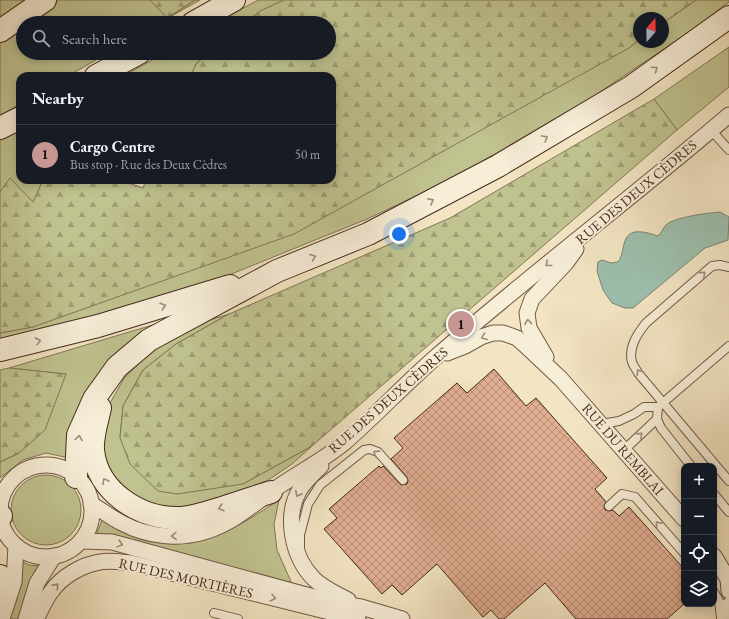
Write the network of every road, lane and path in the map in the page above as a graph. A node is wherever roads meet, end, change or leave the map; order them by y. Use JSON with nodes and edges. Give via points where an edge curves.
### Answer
{"nodes":[{"id":1,"x":45,"y":0,"type":"edge"},
{"id":2,"x":234,"y":0,"type":"edge"},
{"id":3,"x":22,"y":16,"type":"edge"},
{"id":4,"x":205,"y":16,"type":"edge"},
{"id":5,"x":729,"y":17,"type":"edge"},
{"id":6,"x":16,"y":20,"type":"edge"},
{"id":7,"x":0,"y":31,"type":"edge"},
{"id":8,"x":126,"y":60,"type":"edge"},
{"id":9,"x":103,"y":72,"type":"edge"},
{"id":10,"x":16,"y":120,"type":"edge"},
{"id":11,"x":727,"y":121,"type":"edge"},
{"id":12,"x":0,"y":128,"type":"edge"},
{"id":13,"x":711,"y":130,"type":"junction"},
{"id":14,"x":729,"y":150,"type":"edge"},
{"id":15,"x":589,"y":231,"type":"junction"},
{"id":16,"x":729,"y":266,"type":"edge"},
{"id":17,"x":277,"y":272,"type":"junction"},
{"id":18,"x":729,"y":346,"type":"edge"},
{"id":19,"x":0,"y":350,"type":"edge"},
{"id":20,"x":437,"y":356,"type":"junction"},
{"id":21,"x":117,"y":367,"type":"junction"},
{"id":22,"x":561,"y":380,"type":"junction"},
{"id":23,"x":660,"y":405,"type":"junction"},
{"id":24,"x":657,"y":419,"type":"junction"},
{"id":25,"x":601,"y":424,"type":"junction"},
{"id":26,"x":342,"y":444,"type":"junction"},
{"id":27,"x":624,"y":450,"type":"junction"},
{"id":28,"x":689,"y":463,"type":"edge"},
{"id":29,"x":76,"y":477,"type":"junction"},
{"id":30,"x":403,"y":480,"type":"dead end"},
{"id":31,"x":729,"y":481,"type":"edge"},
{"id":32,"x":271,"y":492,"type":"junction"},
{"id":33,"x":717,"y":498,"type":"edge"},
{"id":34,"x":91,"y":504,"type":"junction"},
{"id":35,"x":609,"y":506,"type":"dead end"},
{"id":36,"x":729,"y":512,"type":"edge"},
{"id":37,"x":0,"y":516,"type":"edge"},
{"id":38,"x":681,"y":516,"type":"edge"},
{"id":39,"x":81,"y":541,"type":"junction"},
{"id":40,"x":16,"y":546,"type":"junction"},
{"id":41,"x":681,"y":550,"type":"edge"},
{"id":42,"x":54,"y":556,"type":"junction"},
{"id":43,"x":300,"y":558,"type":"junction"},
{"id":44,"x":717,"y":561,"type":"edge"},
{"id":45,"x":0,"y":576,"type":"edge"},
{"id":46,"x":729,"y":591,"type":"edge"},
{"id":47,"x":717,"y":597,"type":"edge"},
{"id":48,"x":0,"y":604,"type":"edge"},
{"id":49,"x":729,"y":605,"type":"edge"},
{"id":50,"x":214,"y":613,"type":"dead end"},
{"id":51,"x":359,"y":613,"type":"edge"},
{"id":52,"x":2,"y":619,"type":"edge"},
{"id":53,"x":26,"y":619,"type":"edge"},
{"id":54,"x":36,"y":619,"type":"edge"},
{"id":55,"x":238,"y":619,"type":"edge"},
{"id":56,"x":402,"y":619,"type":"edge"},
{"id":57,"x":722,"y":619,"type":"edge"},
{"id":58,"x":725,"y":619,"type":"edge"}],
"edges":[{"from":1,"to":3,"type":"main road"},
{"from":2,"to":4,"type":"main road"},
{"from":17,"to":5,"type":"main road","one_way":true,"via":[[368,234],[498,166],[630,87]]},
{"from":6,"to":7,"type":"main road"},
{"from":8,"to":9,"type":"main road"},
{"from":10,"to":12,"type":"main road"},
{"from":11,"to":13,"type":"street","name":"RUE DES DEUX CÈDRES"},
{"from":13,"to":14,"type":"lane"},
{"from":13,"to":15,"type":"street","name":"RUE DES DEUX CÈDRES"},
{"from":15,"to":20,"type":"street","name":"RUE DES DEUX CÈDRES","one_way":true},
{"from":22,"to":15,"type":"street","name":"RUE DU REMBLAI","one_way":true,"via":[[529,328],[527,313],[532,300],[566,263]]},
{"from":23,"to":16,"type":"lane","one_way":true,"via":[[632,362],[632,348],[637,333],[646,322],[712,266]]},
{"from":19,"to":17,"type":"main road","one_way":true,"via":[[98,326]]},
{"from":17,"to":21,"type":"main road","via":[[149,340]]},
{"from":18,"to":23,"type":"lane"},
{"from":22,"to":20,"type":"street","name":"RUE DU REMBLAI","one_way":true,"via":[[525,345],[503,333],[481,337]]},
{"from":20,"to":26,"type":"street","name":"RUE DES DEUX CÈDRES"},
{"from":29,"to":21,"type":"main road","one_way":true,"via":[[78,435],[94,399]]},
{"from":32,"to":21,"type":"main road","one_way":true,"via":[[198,516],[181,518],[149,514],[117,496],[108,487],[93,450],[94,432],[102,404]]},
{"from":22,"to":25,"type":"street","name":"RUE DU REMBLAI"},
{"from":23,"to":24,"type":"lane"},
{"from":23,"to":25,"type":"lane","via":[[644,407],[619,421]]},
{"from":23,"to":31,"type":"lane"},
{"from":27,"to":24,"type":"lane","one_way":true},
{"from":24,"to":28,"type":"lane","via":[[666,435]]},
{"from":25,"to":27,"type":"street","name":"RUE DU REMBLAI"},
{"from":26,"to":32,"type":"street","name":"RUE DES DEUX CÈDRES"},
{"from":26,"to":43,"type":"street","one_way":true,"via":[[306,482],[294,502],[291,518]]},
{"from":27,"to":38,"type":"street","name":"RUE DU REMBLAI"},
{"from":29,"to":34,"type":"street","via":[[86,489]]},
{"from":29,"to":37,"type":"street","via":[[65,469],[51,466],[38,466],[25,471],[5,490]]},
{"from":30,"to":43,"type":"lane","one_way":true,"via":[[378,452],[364,450],[320,485],[308,504],[300,535]]},
{"from":32,"to":34,"type":"street","name":"RUE DES DEUX CÈDRES","one_way":true,"via":[[224,524],[185,536],[170,537],[147,532],[121,523]]},
{"from":33,"to":36,"type":"lane"},
{"from":34,"to":39,"type":"street","via":[[92,517]]},
{"from":41,"to":35,"type":"lane","one_way":true,"via":[[635,497],[622,494]]},
{"from":37,"to":40,"type":"street","via":[[3,527]]},
{"from":39,"to":42,"type":"street","via":[[64,553]]},
{"from":39,"to":51,"type":"street","name":"RUE DES MORTIÈRES","one_way":true,"via":[[112,542],[336,603]]},
{"from":40,"to":42,"type":"street","via":[[28,553]]},
{"from":40,"to":52,"type":"street","via":[[14,582]]},
{"from":42,"to":53,"type":"street","via":[[37,583]]},
{"from":43,"to":51,"type":"street","via":[[315,580]]},
{"from":44,"to":46,"type":"street","via":[[728,579]]},
{"from":45,"to":48,"type":"main road"},
{"from":47,"to":57,"type":"lane"},
{"from":49,"to":58,"type":"street"},
{"from":50,"to":55,"type":"lane"},
{"from":54,"to":51,"type":"street","name":"RUE DES MORTIÈRES","one_way":true,"via":[[51,592],[62,580],[85,567],[100,562],[116,561]]},
{"from":51,"to":56,"type":"street","name":"RUE DES MORTIÈRES"}]}
